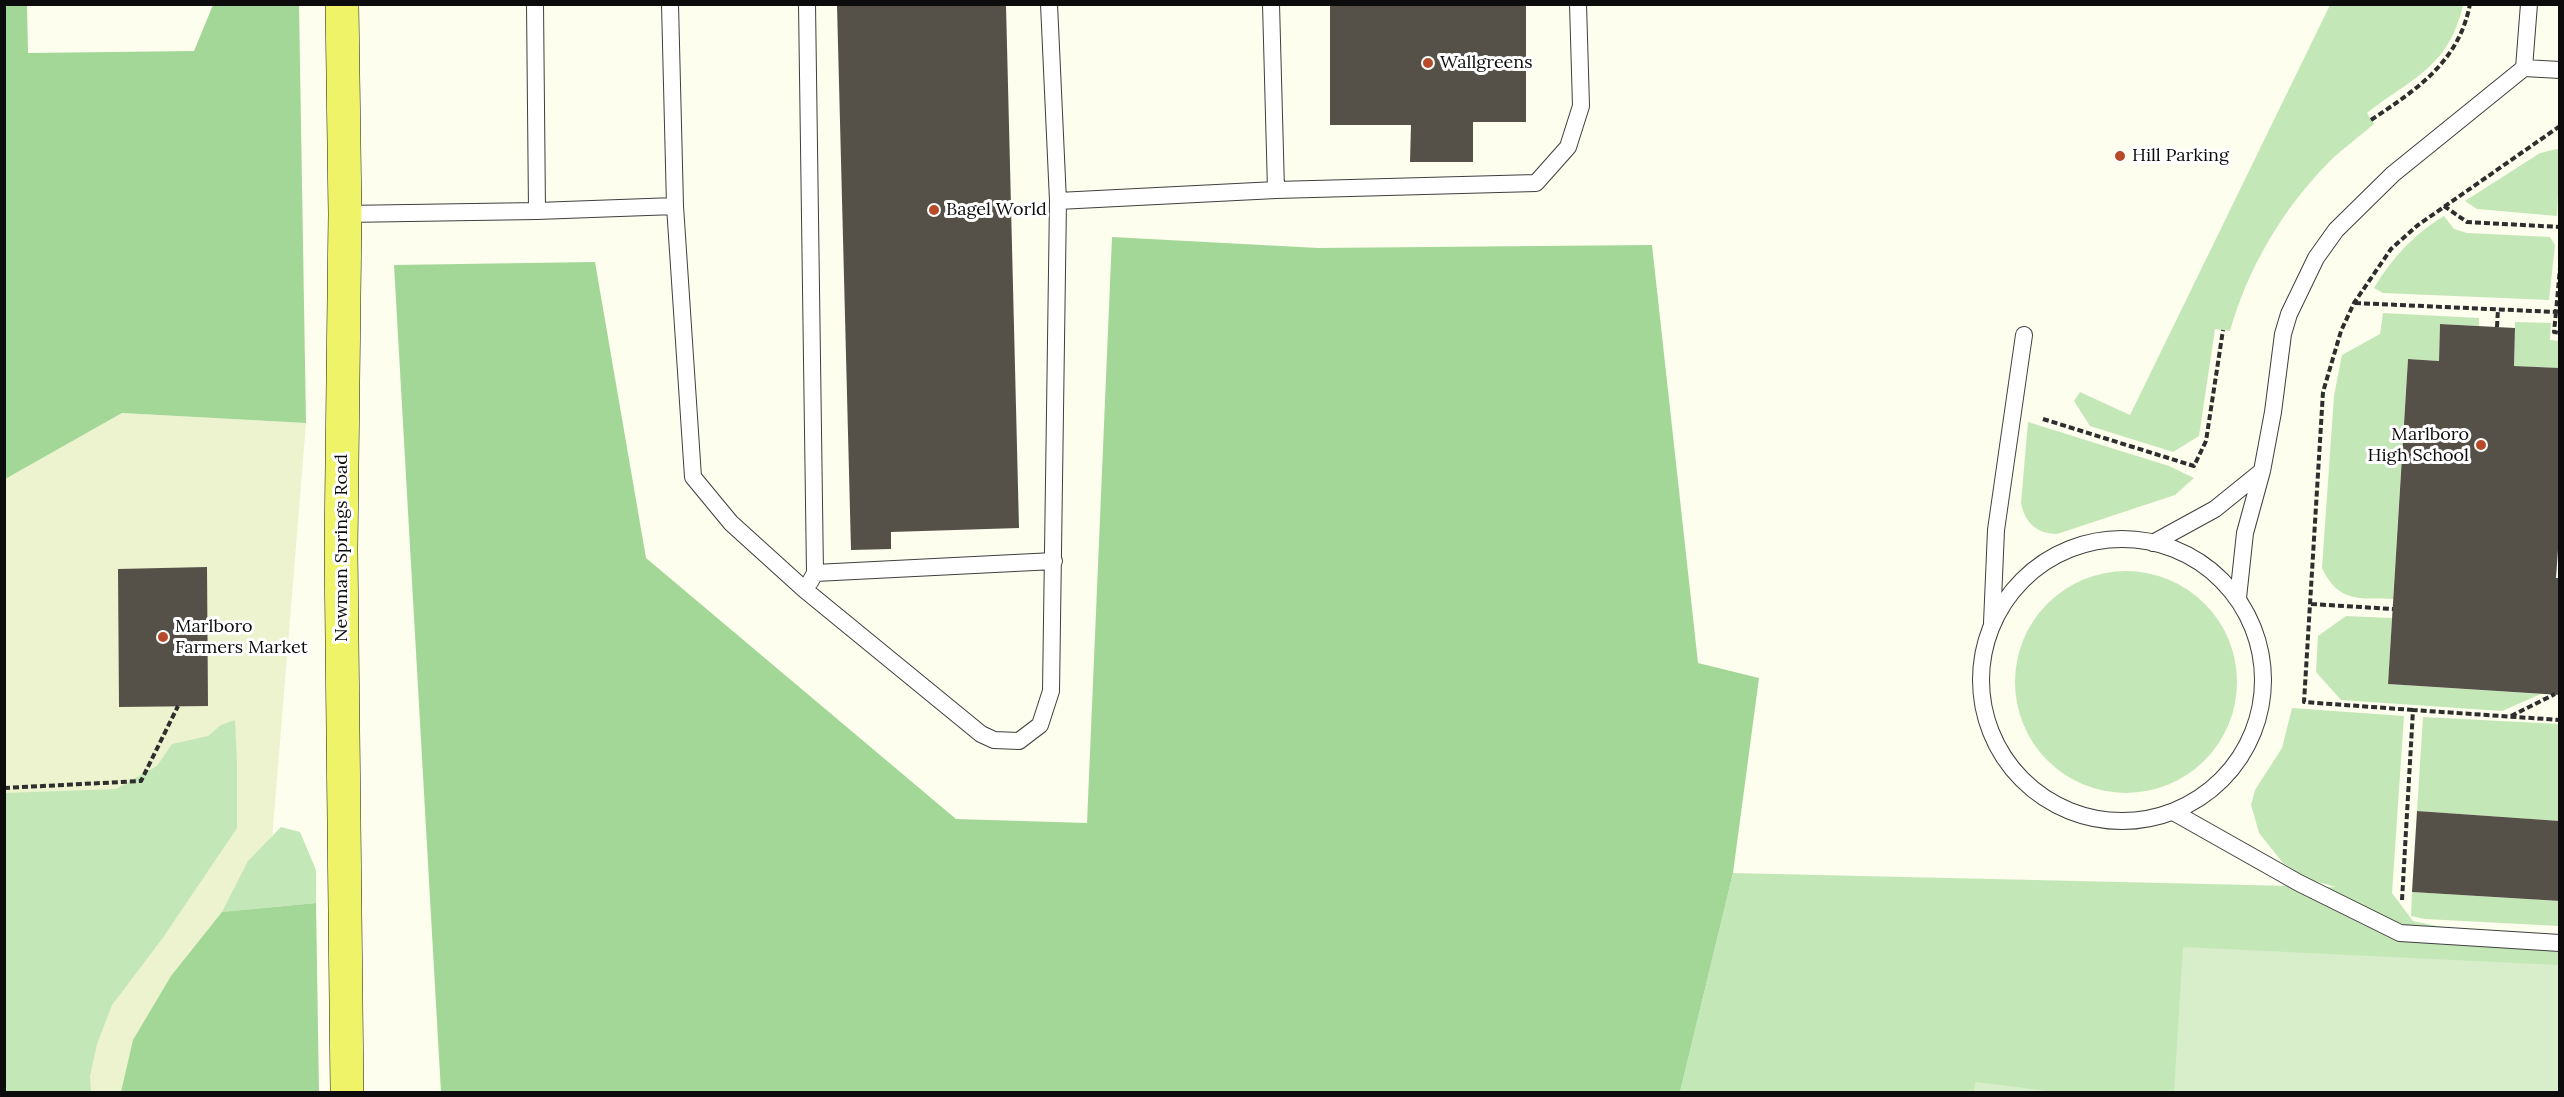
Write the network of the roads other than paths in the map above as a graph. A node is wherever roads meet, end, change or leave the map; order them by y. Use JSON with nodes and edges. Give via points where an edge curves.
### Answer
{"nodes":[{"id":1,"x":342,"y":4,"type":"edge"},
{"id":2,"x":535,"y":4,"type":"edge"},
{"id":3,"x":670,"y":4,"type":"edge"},
{"id":4,"x":807,"y":4,"type":"edge"},
{"id":5,"x":1049,"y":4,"type":"edge"},
{"id":6,"x":1271,"y":4,"type":"edge"},
{"id":7,"x":1578,"y":4,"type":"edge"},
{"id":8,"x":2529,"y":4,"type":"edge"},
{"id":9,"x":2524,"y":68,"type":"junction"},
{"id":10,"x":2559,"y":70,"type":"edge"},
{"id":11,"x":1276,"y":190,"type":"junction"},
{"id":12,"x":1058,"y":201,"type":"junction"},
{"id":13,"x":675,"y":206,"type":"junction"},
{"id":14,"x":537,"y":211,"type":"junction"},
{"id":15,"x":345,"y":214,"type":"junction"},
{"id":16,"x":2024,"y":335,"type":"dead end"},
{"id":17,"x":2262,"y":471,"type":"junction"},
{"id":18,"x":2153,"y":543,"type":"junction"},
{"id":19,"x":1054,"y":561,"type":"junction"},
{"id":20,"x":815,"y":573,"type":"junction"},
{"id":21,"x":805,"y":590,"type":"junction"},
{"id":22,"x":2238,"y":598,"type":"junction"},
{"id":23,"x":1992,"y":624,"type":"junction"},
{"id":24,"x":2175,"y":813,"type":"junction"},
{"id":25,"x":2559,"y":943,"type":"edge"},
{"id":26,"x":347,"y":1092,"type":"edge"}],
"edges":[{"from":1,"to":15,"type":"main road","name":"Newman Springs Road"},
{"from":2,"to":14,"type":"lane"},
{"from":3,"to":13,"type":"lane"},
{"from":4,"to":20,"type":"lane"},
{"from":5,"to":12,"type":"lane"},
{"from":6,"to":11,"type":"lane"},
{"from":7,"to":11,"type":"lane","via":[[1581,106],[1568,147],[1536,183]]},
{"from":8,"to":9,"type":"lane"},
{"from":9,"to":10,"type":"lane"},
{"from":9,"to":17,"type":"lane","via":[[2393,174],[2336,230],[2316,258],[2283,334]]},
{"from":11,"to":12,"type":"lane"},
{"from":12,"to":19,"type":"lane"},
{"from":13,"to":14,"type":"lane"},
{"from":13,"to":21,"type":"lane","via":[[693,477],[731,523]]},
{"from":14,"to":15,"type":"lane"},
{"from":15,"to":26,"type":"main road","name":"Newman Springs Road","via":[[340,549]]},
{"from":16,"to":23,"type":"lane","via":[[1996,530]]},
{"from":17,"to":18,"type":"lane","via":[[2215,509]]},
{"from":17,"to":22,"type":"lane","via":[[2245,533]]},
{"from":18,"to":22,"type":"lane","via":[[2171,547],[2209,568]]},
{"from":18,"to":23,"type":"lane","via":[[2129,538],[2087,543],[2047,559],[2015,588]]},
{"from":19,"to":20,"type":"lane"},
{"from":19,"to":21,"type":"lane","via":[[1051,691],[1040,726],[1018,741],[994,740],[981,734]]},
{"from":20,"to":21,"type":"lane"},
{"from":22,"to":24,"type":"lane","via":[[2257,637],[2264,679],[2258,721],[2240,759],[2211,791]]},
{"from":23,"to":24,"type":"lane","via":[[1981,670],[1985,718],[2006,761],[2038,795],[2081,817],[2128,822]]},
{"from":24,"to":25,"type":"lane","via":[[2290,878],[2400,933]]}]}
